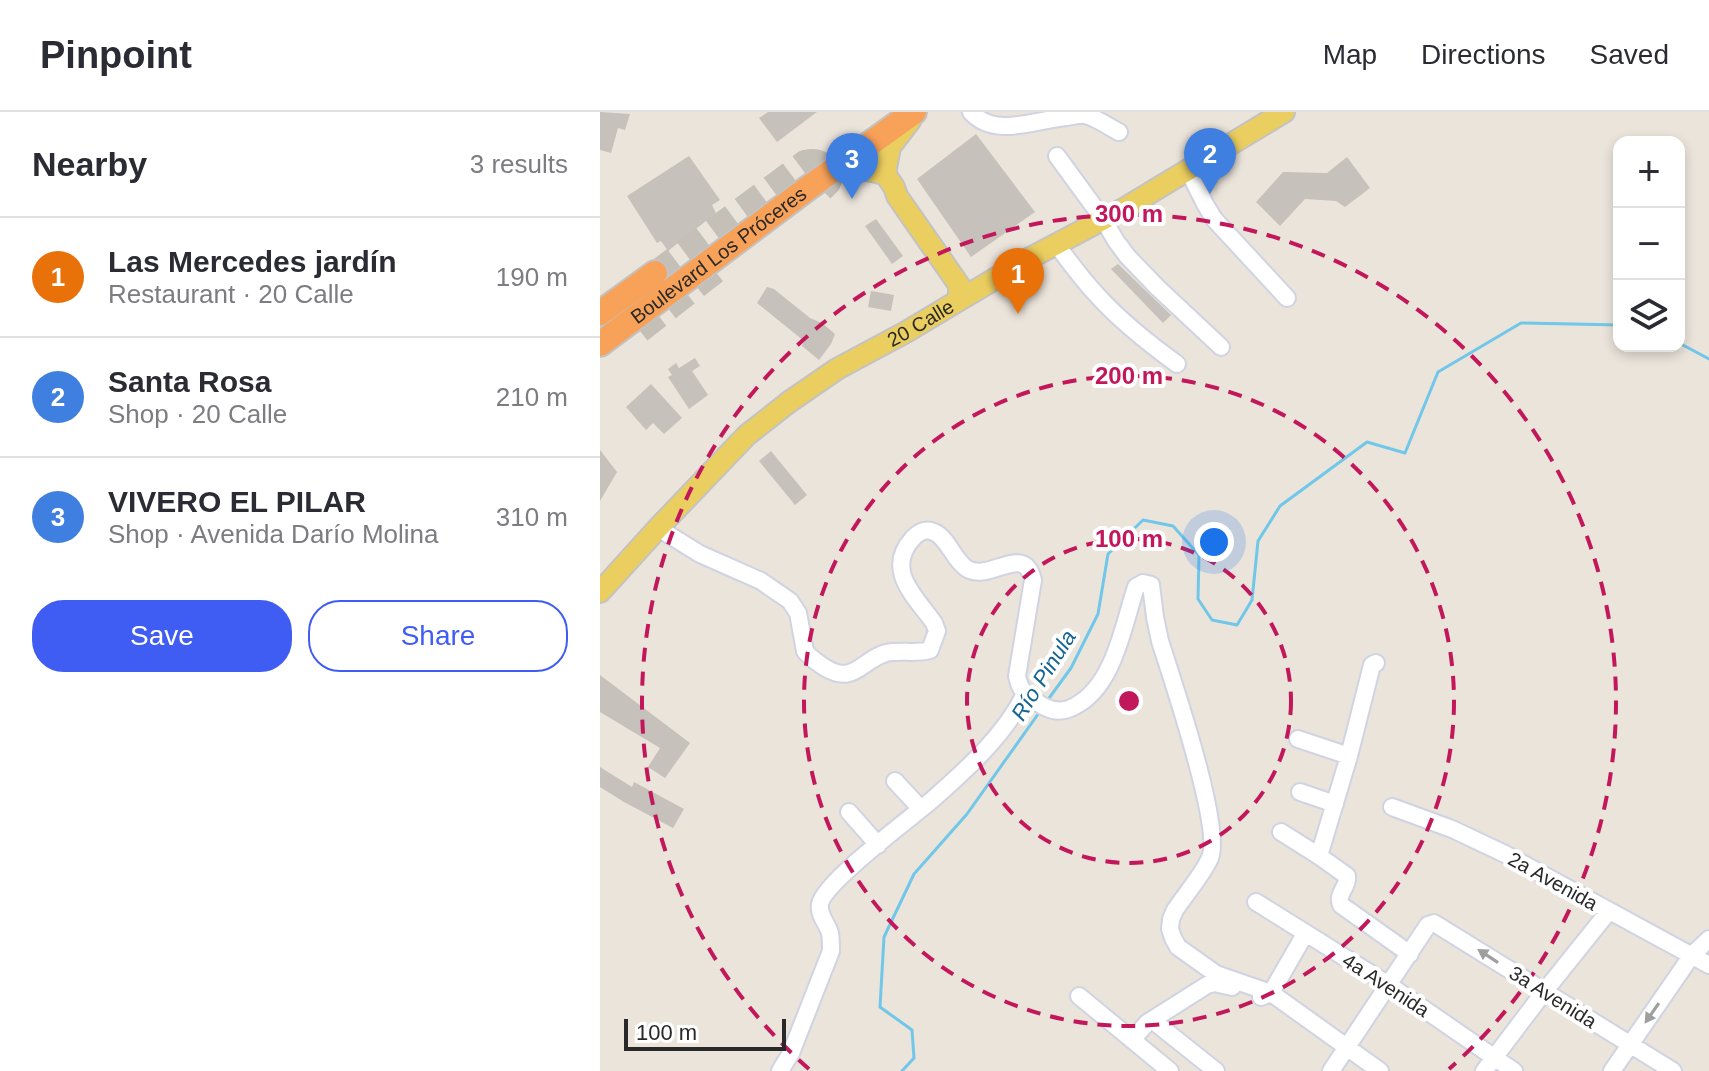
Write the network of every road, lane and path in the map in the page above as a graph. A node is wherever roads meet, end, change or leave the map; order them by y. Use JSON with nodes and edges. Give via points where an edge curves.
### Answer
{"nodes":[{"id":1,"x":887,"y":112,"type":"edge"},
{"id":2,"x":916,"y":112,"type":"edge"},
{"id":3,"x":971,"y":112,"type":"edge"},
{"id":4,"x":1284,"y":112,"type":"edge"},
{"id":5,"x":1119,"y":132,"type":"dead end"},
{"id":6,"x":1057,"y":156,"type":"dead end"},
{"id":7,"x":834,"y":170,"type":"junction"},
{"id":8,"x":1188,"y":170,"type":"junction"},
{"id":9,"x":890,"y":180,"type":"junction"},
{"id":10,"x":1103,"y":219,"type":"junction"},
{"id":11,"x":1056,"y":244,"type":"junction"},
{"id":12,"x":655,"y":273,"type":"tunnel mouth"},
{"id":13,"x":978,"y":288,"type":"junction"},
{"id":14,"x":959,"y":298,"type":"junction"},
{"id":15,"x":1287,"y":298,"type":"dead end"},
{"id":16,"x":600,"y":313,"type":"edge"},
{"id":17,"x":600,"y":325,"type":"edge"},
{"id":18,"x":640,"y":331,"type":"tunnel mouth"},
{"id":19,"x":600,"y":345,"type":"edge"},
{"id":20,"x":1221,"y":347,"type":"dead end"},
{"id":21,"x":1177,"y":364,"type":"dead end"},
{"id":22,"x":658,"y":528,"type":"junction"},
{"id":23,"x":600,"y":592,"type":"edge"},
{"id":24,"x":1376,"y":663,"type":"dead end"},
{"id":25,"x":1029,"y":697,"type":"junction"},
{"id":26,"x":1298,"y":739,"type":"dead end"},
{"id":27,"x":1349,"y":756,"type":"junction"},
{"id":28,"x":895,"y":781,"type":"dead end"},
{"id":29,"x":1300,"y":792,"type":"dead end"},
{"id":30,"x":1335,"y":804,"type":"junction"},
{"id":31,"x":1392,"y":807,"type":"dead end"},
{"id":32,"x":921,"y":809,"type":"junction"},
{"id":33,"x":849,"y":812,"type":"dead end"},
{"id":34,"x":1281,"y":832,"type":"dead end"},
{"id":35,"x":878,"y":845,"type":"junction"},
{"id":36,"x":1319,"y":856,"type":"junction"},
{"id":37,"x":1256,"y":902,"type":"dead end"},
{"id":38,"x":1609,"y":911,"type":"junction"},
{"id":39,"x":1305,"y":934,"type":"junction"},
{"id":40,"x":1709,"y":939,"type":"edge"},
{"id":41,"x":1410,"y":954,"type":"junction"},
{"id":42,"x":1692,"y":955,"type":"junction"},
{"id":43,"x":1709,"y":965,"type":"edge"},
{"id":44,"x":1389,"y":985,"type":"junction"},
{"id":45,"x":1544,"y":992,"type":"junction"},
{"id":46,"x":1271,"y":993,"type":"junction"},
{"id":47,"x":1079,"y":996,"type":"dead end"},
{"id":48,"x":1152,"y":1020,"type":"junction"},
{"id":49,"x":1132,"y":1040,"type":"junction"},
{"id":50,"x":1631,"y":1044,"type":"junction"},
{"id":51,"x":1348,"y":1047,"type":"junction"},
{"id":52,"x":1489,"y":1064,"type":"edge"},
{"id":53,"x":780,"y":1071,"type":"edge"},
{"id":54,"x":1170,"y":1071,"type":"edge"},
{"id":55,"x":1216,"y":1071,"type":"edge"},
{"id":56,"x":1331,"y":1071,"type":"edge"},
{"id":57,"x":1380,"y":1071,"type":"edge"},
{"id":58,"x":1514,"y":1071,"type":"edge"},
{"id":59,"x":1612,"y":1071,"type":"edge"},
{"id":60,"x":1673,"y":1071,"type":"edge"}],
"edges":[{"from":1,"to":17,"type":"highway","name":"Boulevard Los Próceres"},
{"from":2,"to":7,"type":"highway","name":"Boulevard Los Próceres"},
{"from":2,"to":9,"type":"main road","via":[[890,147]]},
{"from":3,"to":5,"type":"street","via":[[998,126],[1084,115]]},
{"from":4,"to":8,"type":"main road","name":"20 Calle"},
{"from":6,"to":10,"type":"street"},
{"from":7,"to":9,"type":"main road","via":[[863,169]]},
{"from":7,"to":19,"type":"highway","name":"Boulevard Los Próceres"},
{"from":8,"to":10,"type":"main road","name":"20 Calle"},
{"from":8,"to":15,"type":"street","via":[[1214,219]]},
{"from":9,"to":13,"type":"main road","via":[[968,283]]},
{"from":9,"to":14,"type":"main road","via":[[959,285]]},
{"from":10,"to":11,"type":"main road","name":"20 Calle"},
{"from":10,"to":20,"type":"street","via":[[1128,257]]},
{"from":11,"to":13,"type":"main road","name":"20 Calle"},
{"from":11,"to":21,"type":"street","via":[[1109,308]]},
{"from":12,"to":16,"type":"highway"},
{"from":13,"to":14,"type":"main road","name":"20 Calle"},
{"from":14,"to":22,"type":"main road","name":"20 Calle","via":[[789,402],[747,435]]},
{"from":18,"to":19,"type":"highway"},
{"from":22,"to":23,"type":"main road","name":"20 Calle"},
{"from":22,"to":25,"type":"street","via":[[790,601],[798,613],[805,651],[829,670],[844,674],[888,652],[930,650],[937,631],[900,565],[903,551],[919,532],[939,534],[958,562],[974,572],[1022,564],[1033,580],[1017,676]]},
{"from":24,"to":27,"type":"street"},
{"from":25,"to":32,"type":"street","via":[[998,736]]},
{"from":25,"to":46,"type":"street","via":[[1052,711],[1065,710],[1097,689],[1111,664],[1136,587],[1151,585],[1160,641],[1206,797],[1214,845],[1175,910],[1170,929],[1178,947],[1216,974]]},
{"from":26,"to":27,"type":"street"},
{"from":27,"to":30,"type":"street"},
{"from":28,"to":32,"type":"street"},
{"from":29,"to":30,"type":"street"},
{"from":30,"to":36,"type":"street"},
{"from":31,"to":38,"type":"street","name":"2a Avenida","via":[[1505,854]]},
{"from":32,"to":35,"type":"street"},
{"from":33,"to":35,"type":"street"},
{"from":34,"to":36,"type":"street"},
{"from":35,"to":53,"type":"street","via":[[841,876],[820,904],[830,934],[828,964]]},
{"from":36,"to":41,"type":"street","via":[[1347,876],[1341,905]]},
{"from":37,"to":39,"type":"street","name":"4a Avenida"},
{"from":38,"to":42,"type":"street","name":"2a Avenida"},
{"from":38,"to":45,"type":"street"},
{"from":39,"to":44,"type":"street","name":"4a Avenida"},
{"from":39,"to":46,"type":"street"},
{"from":40,"to":42,"type":"street"},
{"from":41,"to":44,"type":"street"},
{"from":45,"to":41,"type":"street","name":"3a Avenida","one_way":true,"via":[[1438,924],[1428,925]]},
{"from":42,"to":43,"type":"street","name":"2a Avenida"},
{"from":42,"to":50,"type":"street","one_way":true},
{"from":44,"to":51,"type":"street"},
{"from":44,"to":52,"type":"street","name":"4a Avenida"},
{"from":45,"to":50,"type":"street","name":"3a Avenida"},
{"from":45,"to":52,"type":"street"},
{"from":46,"to":48,"type":"street","via":[[1260,997],[1221,984],[1207,985]]},
{"from":46,"to":51,"type":"street"},
{"from":47,"to":49,"type":"street"},
{"from":48,"to":49,"type":"street"},
{"from":48,"to":55,"type":"street"},
{"from":49,"to":54,"type":"street"},
{"from":50,"to":59,"type":"street"},
{"from":50,"to":60,"type":"street","name":"3a Avenida"},
{"from":51,"to":56,"type":"street"},
{"from":51,"to":57,"type":"street"},
{"from":52,"to":58,"type":"street","name":"4a Avenida"}]}
